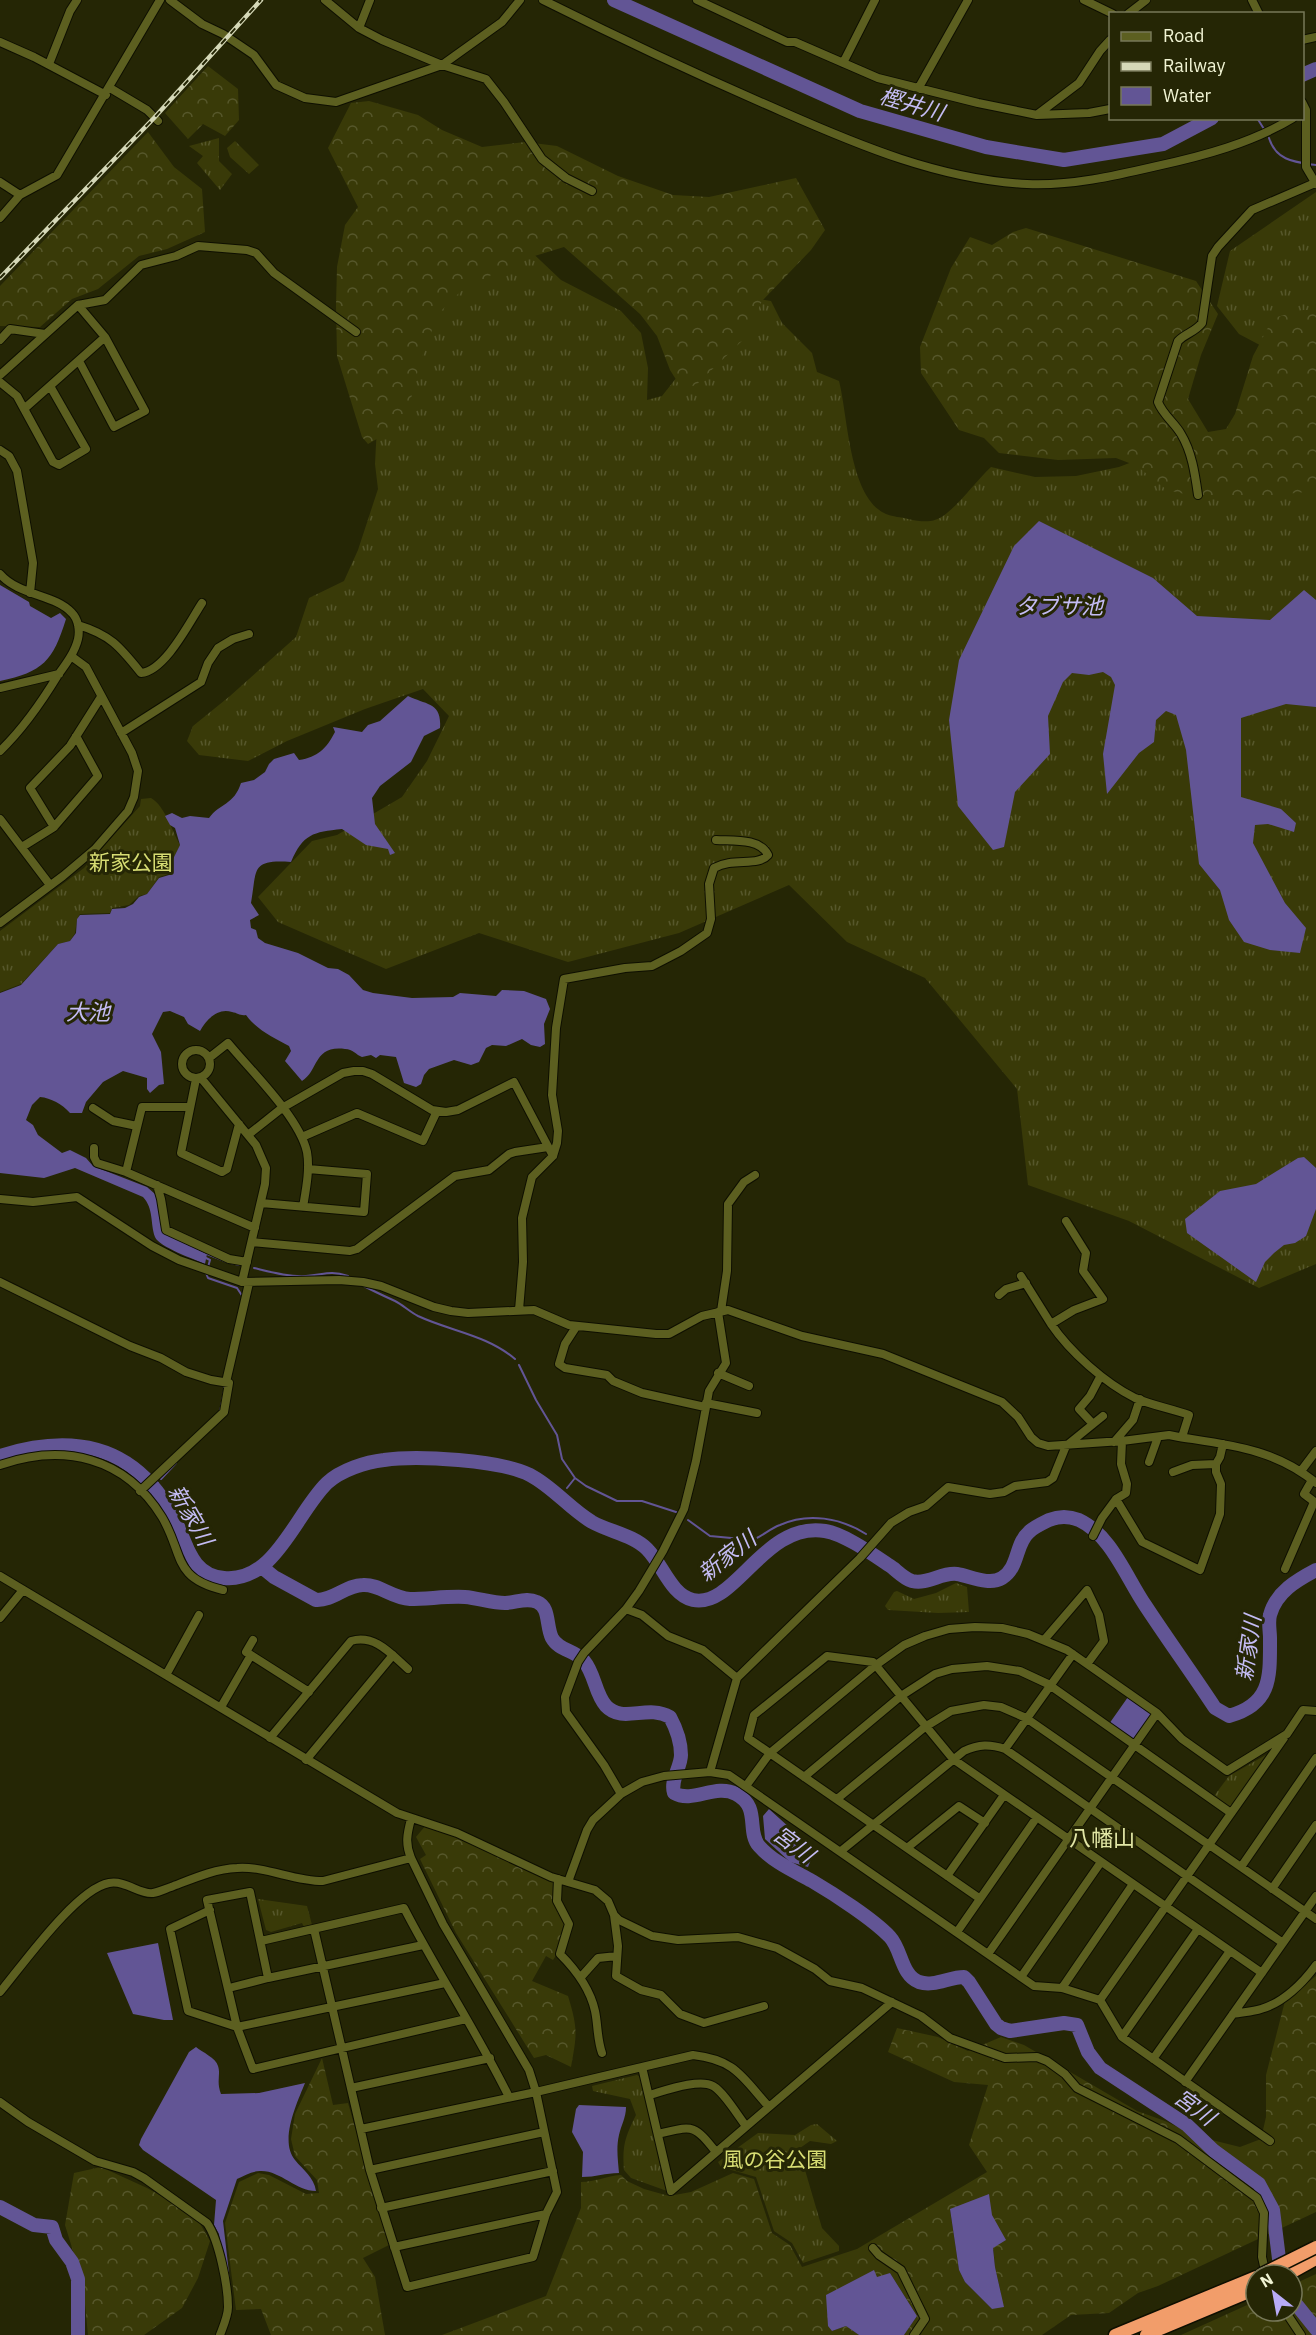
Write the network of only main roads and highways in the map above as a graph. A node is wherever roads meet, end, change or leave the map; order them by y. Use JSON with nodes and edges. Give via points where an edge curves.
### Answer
{"nodes":[{"id":1,"x":1316,"y":2247,"type":"edge"},
{"id":2,"x":1284,"y":2263,"type":"edge"},
{"id":3,"x":1244,"y":2283,"type":"edge"},
{"id":4,"x":1244,"y":2293,"type":"edge"},
{"id":5,"x":1191,"y":2311,"type":"junction"},
{"id":6,"x":1115,"y":2335,"type":"edge"},
{"id":7,"x":1146,"y":2335,"type":"edge"}],
"edges":[{"from":1,"to":2,"type":"highway","bridge":true},
{"from":3,"to":5,"type":"highway"},
{"from":4,"to":5,"type":"highway"},
{"from":5,"to":6,"type":"highway"},
{"from":5,"to":7,"type":"highway"}]}
